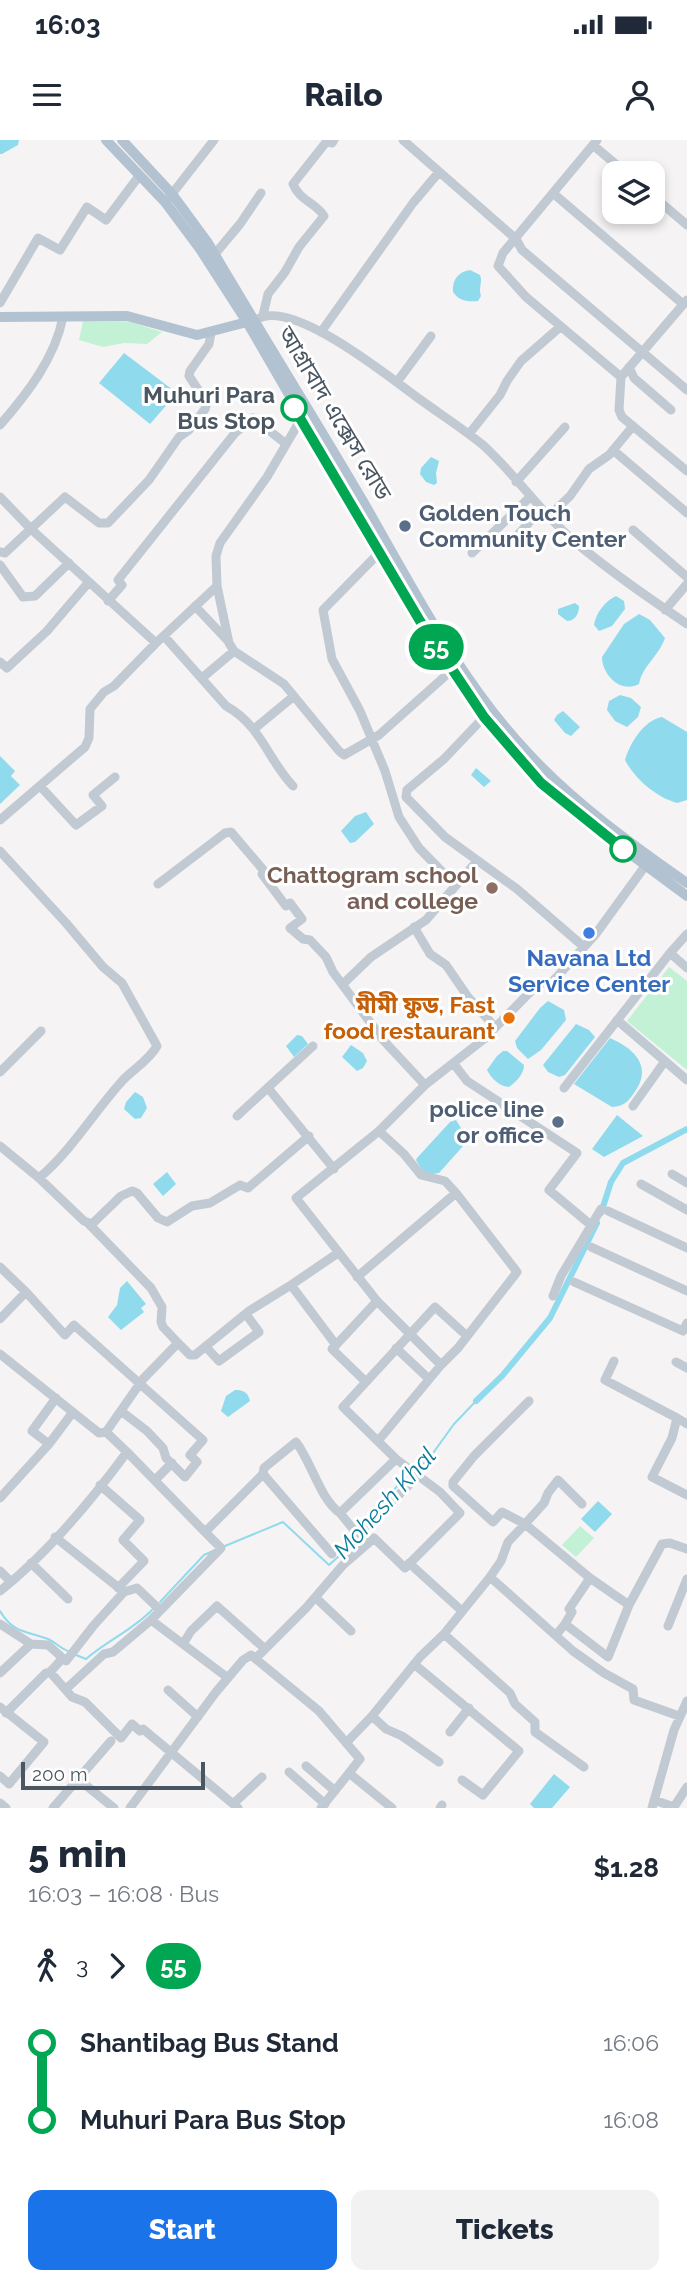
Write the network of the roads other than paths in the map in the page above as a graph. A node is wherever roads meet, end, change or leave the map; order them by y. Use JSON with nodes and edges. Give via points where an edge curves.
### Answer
{"nodes":[{"id":1,"x":106,"y":140,"type":"edge"},
{"id":2,"x":122,"y":140,"type":"edge"},
{"id":3,"x":214,"y":140,"type":"edge"},
{"id":4,"x":334,"y":140,"type":"edge"},
{"id":5,"x":403,"y":140,"type":"edge"},
{"id":6,"x":595,"y":143,"type":"edge"},
{"id":7,"x":614,"y":161,"type":"edge"},
{"id":8,"x":439,"y":172,"type":"junction"},
{"id":9,"x":139,"y":176,"type":"junction"},
{"id":10,"x":261,"y":193,"type":"dead end"},
{"id":11,"x":554,"y":194,"type":"junction"},
{"id":12,"x":168,"y":198,"type":"junction"},
{"id":13,"x":665,"y":206,"type":"edge"},
{"id":14,"x":687,"y":225,"type":"edge"},
{"id":15,"x":516,"y":239,"type":"junction"},
{"id":16,"x":215,"y":254,"type":"junction"},
{"id":17,"x":685,"y":302,"type":"edge"},
{"id":18,"x":0,"y":303,"type":"edge"},
{"id":19,"x":0,"y":317,"type":"edge"},
{"id":20,"x":63,"y":317,"type":"junction"},
{"id":21,"x":255,"y":319,"type":"junction"},
{"id":22,"x":560,"y":327,"type":"junction"},
{"id":23,"x":321,"y":332,"type":"junction"},
{"id":24,"x":211,"y":333,"type":"junction"},
{"id":25,"x":431,"y":336,"type":"dead end"},
{"id":26,"x":642,"y":351,"type":"junction"},
{"id":27,"x":629,"y":367,"type":"junction"},
{"id":28,"x":621,"y":377,"type":"junction"},
{"id":29,"x":397,"y":382,"type":"junction"},
{"id":30,"x":687,"y":390,"type":"edge"},
{"id":31,"x":671,"y":410,"type":"dead end"},
{"id":32,"x":301,"y":419,"type":"junction"},
{"id":33,"x":0,"y":425,"type":"edge"},
{"id":34,"x":634,"y":426,"type":"junction"},
{"id":35,"x":565,"y":427,"type":"dead end"},
{"id":36,"x":469,"y":434,"type":"junction"},
{"id":37,"x":285,"y":443,"type":"junction"},
{"id":38,"x":613,"y":450,"type":"junction"},
{"id":39,"x":687,"y":471,"type":"edge"},
{"id":40,"x":516,"y":482,"type":"junction"},
{"id":41,"x":0,"y":497,"type":"edge"},
{"id":42,"x":530,"y":497,"type":"junction"},
{"id":43,"x":545,"y":513,"type":"junction"},
{"id":44,"x":687,"y":513,"type":"edge"},
{"id":45,"x":31,"y":529,"type":"junction"},
{"id":46,"x":633,"y":530,"type":"dead end"},
{"id":47,"x":509,"y":545,"type":"dead end"},
{"id":48,"x":0,"y":552,"type":"edge"},
{"id":49,"x":380,"y":552,"type":"junction"},
{"id":50,"x":472,"y":553,"type":"dead end"},
{"id":51,"x":69,"y":563,"type":"junction"},
{"id":52,"x":0,"y":565,"type":"edge"},
{"id":53,"x":687,"y":577,"type":"edge"},
{"id":54,"x":88,"y":583,"type":"junction"},
{"id":55,"x":687,"y":584,"type":"edge"},
{"id":56,"x":217,"y":586,"type":"junction"},
{"id":57,"x":108,"y":601,"type":"junction"},
{"id":58,"x":195,"y":606,"type":"junction"},
{"id":59,"x":665,"y":610,"type":"junction"},
{"id":60,"x":687,"y":624,"type":"edge"},
{"id":61,"x":164,"y":636,"type":"junction"},
{"id":62,"x":156,"y":643,"type":"junction"},
{"id":63,"x":232,"y":647,"type":"junction"},
{"id":64,"x":0,"y":662,"type":"edge"},
{"id":65,"x":452,"y":670,"type":"junction"},
{"id":66,"x":202,"y":678,"type":"junction"},
{"id":67,"x":294,"y":696,"type":"junction"},
{"id":68,"x":484,"y":717,"type":"junction"},
{"id":69,"x":254,"y":729,"type":"junction"},
{"id":70,"x":370,"y":741,"type":"junction"},
{"id":71,"x":115,"y":776,"type":"dead end"},
{"id":72,"x":40,"y":786,"type":"junction"},
{"id":73,"x":293,"y":786,"type":"dead end"},
{"id":74,"x":0,"y":820,"type":"edge"},
{"id":75,"x":2,"y":857,"type":"edge"},
{"id":76,"x":477,"y":862,"type":"junction"},
{"id":77,"x":648,"y":862,"type":"junction"},
{"id":78,"x":687,"y":883,"type":"edge"},
{"id":79,"x":158,"y":884,"type":"dead end"},
{"id":80,"x":455,"y":885,"type":"junction"},
{"id":81,"x":687,"y":896,"type":"edge"},
{"id":82,"x":414,"y":927,"type":"junction"},
{"id":83,"x":687,"y":933,"type":"edge"},
{"id":84,"x":584,"y":947,"type":"junction"},
{"id":85,"x":670,"y":953,"type":"junction"},
{"id":86,"x":687,"y":968,"type":"edge"},
{"id":87,"x":343,"y":984,"type":"junction"},
{"id":88,"x":617,"y":1020,"type":"junction"},
{"id":89,"x":495,"y":1027,"type":"junction"},
{"id":90,"x":41,"y":1031,"type":"dead end"},
{"id":91,"x":313,"y":1045,"type":"dead end"},
{"id":92,"x":665,"y":1061,"type":"junction"},
{"id":93,"x":454,"y":1064,"type":"junction"},
{"id":94,"x":0,"y":1072,"type":"edge"},
{"id":95,"x":687,"y":1080,"type":"edge"},
{"id":96,"x":425,"y":1085,"type":"junction"},
{"id":97,"x":268,"y":1088,"type":"junction"},
{"id":98,"x":564,"y":1088,"type":"dead end"},
{"id":99,"x":633,"y":1106,"type":"dead end"},
{"id":100,"x":237,"y":1115,"type":"dead end"},
{"id":101,"x":379,"y":1131,"type":"junction"},
{"id":102,"x":309,"y":1136,"type":"junction"},
{"id":103,"x":0,"y":1146,"type":"edge"},
{"id":104,"x":334,"y":1169,"type":"junction"},
{"id":105,"x":671,"y":1174,"type":"dead end"},
{"id":106,"x":39,"y":1178,"type":"junction"},
{"id":107,"x":687,"y":1183,"type":"edge"},
{"id":108,"x":641,"y":1184,"type":"dead end"},
{"id":109,"x":456,"y":1193,"type":"junction"},
{"id":110,"x":687,"y":1210,"type":"edge"},
{"id":111,"x":88,"y":1223,"type":"junction"},
{"id":112,"x":592,"y":1226,"type":"junction"},
{"id":113,"x":591,"y":1247,"type":"dead end"},
{"id":114,"x":687,"y":1248,"type":"edge"},
{"id":115,"x":338,"y":1253,"type":"junction"},
{"id":116,"x":0,"y":1267,"type":"edge"},
{"id":117,"x":357,"y":1276,"type":"junction"},
{"id":118,"x":574,"y":1282,"type":"dead end"},
{"id":119,"x":291,"y":1285,"type":"junction"},
{"id":120,"x":687,"y":1291,"type":"edge"},
{"id":121,"x":26,"y":1292,"type":"junction"},
{"id":122,"x":553,"y":1296,"type":"dead end"},
{"id":123,"x":377,"y":1301,"type":"junction"},
{"id":124,"x":246,"y":1314,"type":"junction"},
{"id":125,"x":0,"y":1319,"type":"edge"},
{"id":126,"x":687,"y":1324,"type":"edge"},
{"id":127,"x":409,"y":1335,"type":"junction"},
{"id":128,"x":467,"y":1336,"type":"junction"},
{"id":129,"x":178,"y":1343,"type":"junction"},
{"id":130,"x":336,"y":1345,"type":"junction"},
{"id":131,"x":206,"y":1347,"type":"junction"},
{"id":132,"x":396,"y":1348,"type":"junction"},
{"id":133,"x":4,"y":1356,"type":"edge"},
{"id":134,"x":614,"y":1361,"type":"dead end"},
{"id":135,"x":676,"y":1362,"type":"dead end"},
{"id":136,"x":441,"y":1366,"type":"junction"},
{"id":137,"x":0,"y":1367,"type":"edge"},
{"id":138,"x":687,"y":1368,"type":"edge"},
{"id":139,"x":429,"y":1380,"type":"junction"},
{"id":140,"x":366,"y":1382,"type":"junction"},
{"id":141,"x":141,"y":1383,"type":"junction"},
{"id":142,"x":56,"y":1398,"type":"junction"},
{"id":143,"x":529,"y":1401,"type":"dead end"},
{"id":144,"x":121,"y":1411,"type":"junction"},
{"id":145,"x":73,"y":1412,"type":"junction"},
{"id":146,"x":677,"y":1418,"type":"junction"},
{"id":147,"x":687,"y":1424,"type":"edge"},
{"id":148,"x":106,"y":1432,"type":"junction"},
{"id":149,"x":378,"y":1441,"type":"junction"},
{"id":150,"x":49,"y":1444,"type":"junction"},
{"id":151,"x":127,"y":1452,"type":"junction"},
{"id":152,"x":396,"y":1459,"type":"junction"},
{"id":153,"x":172,"y":1463,"type":"junction"},
{"id":154,"x":264,"y":1474,"type":"junction"},
{"id":155,"x":418,"y":1476,"type":"junction"},
{"id":156,"x":155,"y":1480,"type":"junction"},
{"id":157,"x":100,"y":1485,"type":"junction"},
{"id":158,"x":687,"y":1495,"type":"edge"},
{"id":159,"x":0,"y":1498,"type":"edge"},
{"id":160,"x":582,"y":1504,"type":"dead end"},
{"id":161,"x":340,"y":1513,"type":"junction"},
{"id":162,"x":525,"y":1524,"type":"junction"},
{"id":163,"x":205,"y":1532,"type":"junction"},
{"id":164,"x":55,"y":1537,"type":"junction"},
{"id":165,"x":687,"y":1549,"type":"edge"},
{"id":166,"x":332,"y":1555,"type":"dead end"},
{"id":167,"x":32,"y":1563,"type":"junction"},
{"id":168,"x":409,"y":1563,"type":"junction"},
{"id":169,"x":0,"y":1571,"type":"edge"},
{"id":170,"x":490,"y":1577,"type":"junction"},
{"id":171,"x":590,"y":1578,"type":"junction"},
{"id":172,"x":687,"y":1579,"type":"edge"},
{"id":173,"x":11,"y":1582,"type":"junction"},
{"id":174,"x":121,"y":1590,"type":"junction"},
{"id":175,"x":0,"y":1591,"type":"edge"},
{"id":176,"x":316,"y":1598,"type":"junction"},
{"id":177,"x":68,"y":1599,"type":"dead end"},
{"id":178,"x":629,"y":1605,"type":"junction"},
{"id":179,"x":160,"y":1610,"type":"junction"},
{"id":180,"x":462,"y":1611,"type":"junction"},
{"id":181,"x":151,"y":1620,"type":"junction"},
{"id":182,"x":0,"y":1624,"type":"edge"},
{"id":183,"x":565,"y":1624,"type":"junction"},
{"id":184,"x":668,"y":1626,"type":"dead end"},
{"id":185,"x":351,"y":1631,"type":"dead end"},
{"id":186,"x":444,"y":1634,"type":"junction"},
{"id":187,"x":556,"y":1635,"type":"junction"},
{"id":188,"x":31,"y":1644,"type":"junction"},
{"id":189,"x":183,"y":1644,"type":"junction"},
{"id":190,"x":264,"y":1648,"type":"junction"},
{"id":191,"x":256,"y":1658,"type":"junction"},
{"id":192,"x":62,"y":1660,"type":"junction"},
{"id":193,"x":414,"y":1664,"type":"junction"},
{"id":194,"x":50,"y":1672,"type":"junction"},
{"id":195,"x":0,"y":1673,"type":"edge"},
{"id":196,"x":228,"y":1678,"type":"junction"},
{"id":197,"x":66,"y":1689,"type":"junction"},
{"id":198,"x":167,"y":1690,"type":"dead end"},
{"id":199,"x":687,"y":1701,"type":"edge"},
{"id":200,"x":469,"y":1708,"type":"junction"},
{"id":201,"x":3,"y":1710,"type":"edge"},
{"id":202,"x":372,"y":1716,"type":"junction"},
{"id":203,"x":679,"y":1716,"type":"junction"},
{"id":204,"x":198,"y":1717,"type":"junction"},
{"id":205,"x":450,"y":1732,"type":"dead end"},
{"id":206,"x":111,"y":1741,"type":"dead end"},
{"id":207,"x":346,"y":1743,"type":"junction"},
{"id":208,"x":172,"y":1752,"type":"junction"},
{"id":209,"x":439,"y":1762,"type":"dead end"},
{"id":210,"x":306,"y":1766,"type":"dead end"},
{"id":211,"x":584,"y":1767,"type":"dead end"},
{"id":212,"x":289,"y":1772,"type":"dead end"},
{"id":213,"x":349,"y":1773,"type":"junction"},
{"id":214,"x":262,"y":1777,"type":"dead end"},
{"id":215,"x":78,"y":1779,"type":"junction"},
{"id":216,"x":1,"y":1780,"type":"edge"},
{"id":217,"x":462,"y":1780,"type":"dead end"},
{"id":218,"x":687,"y":1787,"type":"edge"},
{"id":219,"x":335,"y":1791,"type":"junction"},
{"id":220,"x":0,"y":1803,"type":"edge"},
{"id":221,"x":653,"y":1804,"type":"edge"},
{"id":222,"x":236,"y":1806,"type":"edge"},
{"id":223,"x":323,"y":1806,"type":"edge"},
{"id":224,"x":6,"y":1808,"type":"edge"},
{"id":225,"x":54,"y":1808,"type":"edge"},
{"id":226,"x":114,"y":1808,"type":"edge"},
{"id":227,"x":130,"y":1808,"type":"edge"},
{"id":228,"x":392,"y":1808,"type":"edge"}],
"edges":[{"from":1,"to":9,"type":"main road","name":"আগ্রাবাদ এক্সেস রোড"},
{"from":2,"to":12,"type":"main road","name":"আগ্রাবাদ এক্সেস রোড"},
{"from":3,"to":12,"type":"street"},
{"from":4,"to":21,"type":"street","via":[[327,141],[293,184],[324,216],[299,247]]},
{"from":5,"to":8,"type":"street"},
{"from":6,"to":7,"type":"street"},
{"from":6,"to":11,"type":"street"},
{"from":8,"to":15,"type":"street"},
{"from":8,"to":23,"type":"street"},
{"from":9,"to":12,"type":"main road","name":"আগ্রাবাদ এক্সেস রোড"},
{"from":9,"to":18,"type":"street","via":[[106,220],[87,207],[60,250],[38,238]]},
{"from":10,"to":16,"type":"street"},
{"from":11,"to":15,"type":"street"},
{"from":11,"to":17,"type":"street"},
{"from":12,"to":16,"type":"main road","name":"আগ্রাবাদ এক্সেস রোড"},
{"from":12,"to":21,"type":"main road","name":"আগ্রাবাদ এক্সেস রোড","via":[[200,249]]},
{"from":13,"to":14,"type":"street"},
{"from":15,"to":22,"type":"street","via":[[499,258],[498,266]]},
{"from":15,"to":26,"type":"street","via":[[522,250]]},
{"from":16,"to":21,"type":"main road","name":"আগ্রাবাদ এক্সেস রোড"},
{"from":17,"to":26,"type":"street"},
{"from":19,"to":20,"type":"main road"},
{"from":20,"to":24,"type":"main road","via":[[127,316],[185,333]]},
{"from":20,"to":33,"type":"street","via":[[51,355]]},
{"from":21,"to":23,"type":"street","via":[[278,317]]},
{"from":21,"to":24,"type":"main road"},
{"from":21,"to":32,"type":"main road","name":"আগ্রাবাদ এক্সেস রোড"},
{"from":21,"to":77,"type":"main road","name":"আগ্রাবাদ এক্সেস রোড","via":[[434,623],[491,708],[550,776]]},
{"from":22,"to":28,"type":"street"},
{"from":22,"to":36,"type":"street","via":[[521,361]]},
{"from":23,"to":29,"type":"street"},
{"from":24,"to":45,"type":"street","via":[[189,376],[204,396],[205,409],[149,480],[108,523],[99,523],[65,496]]},
{"from":25,"to":29,"type":"street"},
{"from":26,"to":27,"type":"street"},
{"from":26,"to":30,"type":"street"},
{"from":27,"to":28,"type":"street"},
{"from":27,"to":31,"type":"street","via":[[634,378]]},
{"from":28,"to":34,"type":"street","via":[[620,413]]},
{"from":29,"to":36,"type":"street"},
{"from":32,"to":37,"type":"street"},
{"from":32,"to":49,"type":"main road","name":"আগ্রাবাদ এক্সেস রোড"},
{"from":34,"to":38,"type":"street"},
{"from":34,"to":39,"type":"street"},
{"from":35,"to":40,"type":"street"},
{"from":36,"to":40,"type":"street"},
{"from":37,"to":56,"type":"street","via":[[220,543]]},
{"from":37,"to":57,"type":"street","via":[[253,418],[235,433],[118,580],[122,585]]},
{"from":38,"to":43,"type":"street","via":[[589,469],[570,496]]},
{"from":38,"to":44,"type":"street"},
{"from":40,"to":42,"type":"street"},
{"from":41,"to":45,"type":"street"},
{"from":42,"to":43,"type":"street"},
{"from":42,"to":50,"type":"street"},
{"from":43,"to":47,"type":"street"},
{"from":43,"to":59,"type":"street","via":[[597,561]]},
{"from":45,"to":48,"type":"street","via":[[5,553]]},
{"from":45,"to":51,"type":"street"},
{"from":46,"to":53,"type":"street"},
{"from":49,"to":65,"type":"main road","name":"আগ্রাবাদ এক্সেস রোড"},
{"from":49,"to":70,"type":"street","via":[[337,593],[322,615],[332,659],[360,711]]},
{"from":51,"to":52,"type":"street","via":[[35,596],[23,597]]},
{"from":51,"to":54,"type":"street"},
{"from":54,"to":57,"type":"street"},
{"from":54,"to":64,"type":"street","via":[[7,668]]},
{"from":55,"to":59,"type":"street"},
{"from":56,"to":58,"type":"street"},
{"from":56,"to":63,"type":"street"},
{"from":57,"to":62,"type":"street"},
{"from":58,"to":61,"type":"street"},
{"from":58,"to":63,"type":"street"},
{"from":59,"to":60,"type":"street"},
{"from":61,"to":62,"type":"street"},
{"from":61,"to":66,"type":"street"},
{"from":62,"to":72,"type":"street","via":[[90,709],[85,747]]},
{"from":63,"to":66,"type":"street"},
{"from":63,"to":67,"type":"street"},
{"from":65,"to":68,"type":"main road","name":"আগ্রাবাদ এক্সেস রোড"},
{"from":65,"to":70,"type":"street"},
{"from":66,"to":69,"type":"street"},
{"from":67,"to":69,"type":"street"},
{"from":67,"to":70,"type":"street","via":[[342,754]]},
{"from":68,"to":76,"type":"street","via":[[405,793],[437,829]]},
{"from":68,"to":77,"type":"main road","name":"আগ্রাবাদ এক্সেস রোড","via":[[541,783]]},
{"from":69,"to":73,"type":"street"},
{"from":70,"to":80,"type":"street","via":[[399,817],[419,848]]},
{"from":71,"to":72,"type":"street","via":[[93,795],[102,806],[76,825]]},
{"from":72,"to":74,"type":"street"},
{"from":75,"to":106,"type":"street","via":[[122,983],[157,1046]]},
{"from":76,"to":80,"type":"street"},
{"from":76,"to":84,"type":"street","via":[[517,889]]},
{"from":77,"to":78,"type":"main road","name":"আগ্রাবাদ এক্সেস রোড"},
{"from":77,"to":81,"type":"main road","name":"আগ্রাবাদ এক্সেস রোড"},
{"from":77,"to":84,"type":"street"},
{"from":79,"to":87,"type":"street","via":[[231,832],[286,906],[290,903],[302,919],[290,929],[327,957]]},
{"from":80,"to":82,"type":"street","via":[[426,920]]},
{"from":82,"to":87,"type":"street"},
{"from":82,"to":89,"type":"street","via":[[430,954],[446,965]]},
{"from":83,"to":85,"type":"street"},
{"from":84,"to":89,"type":"street","via":[[554,980],[537,985]]},
{"from":85,"to":86,"type":"street"},
{"from":85,"to":88,"type":"street"},
{"from":87,"to":96,"type":"street","via":[[384,1041]]},
{"from":88,"to":92,"type":"street"},
{"from":88,"to":98,"type":"street"},
{"from":89,"to":93,"type":"street"},
{"from":90,"to":94,"type":"street"},
{"from":91,"to":97,"type":"street"},
{"from":92,"to":95,"type":"street"},
{"from":92,"to":99,"type":"street"},
{"from":93,"to":96,"type":"street"},
{"from":93,"to":112,"type":"street","via":[[467,1081],[578,1153],[549,1190]]},
{"from":96,"to":101,"type":"street"},
{"from":97,"to":100,"type":"street"},
{"from":97,"to":102,"type":"street"},
{"from":101,"to":104,"type":"street"},
{"from":101,"to":109,"type":"street","via":[[421,1175],[445,1181]]},
{"from":102,"to":104,"type":"street"},
{"from":102,"to":111,"type":"street","via":[[248,1188],[240,1185],[210,1202],[192,1206],[171,1221],[158,1218],[132,1191]]},
{"from":103,"to":106,"type":"street"},
{"from":104,"to":115,"type":"street","via":[[296,1198]]},
{"from":105,"to":107,"type":"street"},
{"from":106,"to":111,"type":"street"},
{"from":108,"to":110,"type":"street"},
{"from":109,"to":117,"type":"street"},
{"from":109,"to":128,"type":"street","via":[[517,1272]]},
{"from":111,"to":129,"type":"street","via":[[151,1288],[162,1307],[163,1327]]},
{"from":112,"to":114,"type":"street","via":[[604,1210]]},
{"from":112,"to":122,"type":"street"},
{"from":113,"to":120,"type":"street"},
{"from":115,"to":117,"type":"street"},
{"from":115,"to":119,"type":"street"},
{"from":116,"to":121,"type":"street"},
{"from":117,"to":123,"type":"street"},
{"from":118,"to":126,"type":"street","via":[[683,1331]]},
{"from":119,"to":124,"type":"street"},
{"from":119,"to":130,"type":"street"},
{"from":121,"to":125,"type":"street"},
{"from":121,"to":141,"type":"street","via":[[65,1335],[74,1325]]},
{"from":123,"to":127,"type":"street"},
{"from":123,"to":130,"type":"street"},
{"from":124,"to":131,"type":"street"},
{"from":124,"to":131,"type":"street","via":[[259,1332],[219,1361]]},
{"from":127,"to":128,"type":"street","via":[[435,1307]]},
{"from":127,"to":132,"type":"street"},
{"from":127,"to":136,"type":"street"},
{"from":128,"to":136,"type":"street"},
{"from":129,"to":131,"type":"street","via":[[192,1356]]},
{"from":129,"to":141,"type":"street"},
{"from":130,"to":140,"type":"street","via":[[332,1349]]},
{"from":132,"to":139,"type":"street"},
{"from":132,"to":140,"type":"street"},
{"from":133,"to":137,"type":"street"},
{"from":133,"to":142,"type":"street"},
{"from":134,"to":146,"type":"street","via":[[605,1380]]},
{"from":135,"to":138,"type":"street"},
{"from":136,"to":139,"type":"street"},
{"from":139,"to":149,"type":"street"},
{"from":140,"to":149,"type":"street","via":[[343,1408]]},
{"from":141,"to":144,"type":"street"},
{"from":141,"to":153,"type":"street","via":[[203,1440],[190,1455],[197,1462],[185,1476]]},
{"from":142,"to":145,"type":"street"},
{"from":142,"to":150,"type":"street","via":[[32,1431]]},
{"from":143,"to":162,"type":"street","via":[[452,1484],[493,1522],[502,1512]]},
{"from":144,"to":148,"type":"street"},
{"from":144,"to":153,"type":"street","via":[[147,1431]]},
{"from":145,"to":148,"type":"street","via":[[99,1433]]},
{"from":145,"to":150,"type":"street"},
{"from":146,"to":147,"type":"street"},
{"from":146,"to":158,"type":"street","via":[[652,1477]]},
{"from":148,"to":151,"type":"street"},
{"from":149,"to":152,"type":"street"},
{"from":150,"to":159,"type":"street"},
{"from":151,"to":156,"type":"street"},
{"from":151,"to":157,"type":"street"},
{"from":152,"to":155,"type":"street"},
{"from":152,"to":161,"type":"street"},
{"from":153,"to":156,"type":"street"},
{"from":154,"to":161,"type":"street","via":[[264,1468],[296,1442],[324,1494]]},
{"from":154,"to":163,"type":"street"},
{"from":154,"to":166,"type":"street"},
{"from":155,"to":161,"type":"street","via":[[360,1535]]},
{"from":155,"to":168,"type":"street","via":[[460,1513]]},
{"from":156,"to":163,"type":"street"},
{"from":157,"to":164,"type":"street"},
{"from":157,"to":174,"type":"street","via":[[140,1520],[123,1540],[144,1561]]},
{"from":160,"to":162,"type":"street","via":[[558,1480]]},
{"from":162,"to":170,"type":"street"},
{"from":162,"to":171,"type":"street"},
{"from":163,"to":179,"type":"street","via":[[221,1548]]},
{"from":164,"to":167,"type":"street"},
{"from":164,"to":174,"type":"street"},
{"from":165,"to":178,"type":"street","via":[[662,1544]]},
{"from":167,"to":173,"type":"street"},
{"from":167,"to":177,"type":"street"},
{"from":168,"to":176,"type":"street","via":[[405,1568],[374,1538],[343,1565]]},
{"from":168,"to":180,"type":"street"},
{"from":169,"to":173,"type":"street"},
{"from":170,"to":180,"type":"street"},
{"from":170,"to":187,"type":"street"},
{"from":171,"to":178,"type":"street"},
{"from":171,"to":183,"type":"street","via":[[569,1609],[572,1612]]},
{"from":172,"to":184,"type":"street"},
{"from":173,"to":175,"type":"street"},
{"from":174,"to":179,"type":"street","via":[[136,1588]]},
{"from":174,"to":192,"type":"street","via":[[66,1661]]},
{"from":176,"to":185,"type":"street"},
{"from":176,"to":190,"type":"street"},
{"from":178,"to":183,"type":"street","via":[[608,1657]]},
{"from":179,"to":181,"type":"street"},
{"from":180,"to":186,"type":"street"},
{"from":181,"to":189,"type":"street"},
{"from":181,"to":197,"type":"street"},
{"from":182,"to":188,"type":"street"},
{"from":183,"to":187,"type":"street"},
{"from":186,"to":193,"type":"street"},
{"from":186,"to":211,"type":"street","via":[[509,1691],[515,1704],[535,1722],[535,1732]]},
{"from":187,"to":203,"type":"street","via":[[588,1663],[633,1689],[634,1700]]},
{"from":188,"to":192,"type":"street","via":[[48,1645]]},
{"from":188,"to":195,"type":"street"},
{"from":189,"to":190,"type":"street","via":[[217,1606]]},
{"from":189,"to":196,"type":"street"},
{"from":190,"to":191,"type":"street"},
{"from":191,"to":196,"type":"street","via":[[247,1656]]},
{"from":191,"to":207,"type":"street","via":[[319,1711]]},
{"from":192,"to":194,"type":"street"},
{"from":193,"to":200,"type":"street"},
{"from":193,"to":202,"type":"street"},
{"from":194,"to":197,"type":"street"},
{"from":194,"to":201,"type":"street"},
{"from":196,"to":204,"type":"street"},
{"from":197,"to":208,"type":"street","via":[[121,1738],[132,1724]]},
{"from":198,"to":204,"type":"street"},
{"from":199,"to":203,"type":"street"},
{"from":200,"to":205,"type":"street"},
{"from":200,"to":217,"type":"street","via":[[519,1751],[483,1795]]},
{"from":201,"to":216,"type":"street","via":[[44,1742],[9,1784]]},
{"from":202,"to":207,"type":"street"},
{"from":202,"to":209,"type":"street"},
{"from":203,"to":221,"type":"street"},
{"from":204,"to":208,"type":"street"},
{"from":206,"to":215,"type":"street"},
{"from":207,"to":213,"type":"street","via":[[360,1759]]},
{"from":208,"to":222,"type":"street"},
{"from":208,"to":227,"type":"street"},
{"from":210,"to":219,"type":"street"},
{"from":212,"to":223,"type":"street"},
{"from":213,"to":219,"type":"street"},
{"from":213,"to":228,"type":"street"},
{"from":214,"to":222,"type":"street"},
{"from":215,"to":225,"type":"street"},
{"from":215,"to":226,"type":"street"},
{"from":218,"to":221,"type":"street","via":[[674,1807]]},
{"from":219,"to":223,"type":"street"},
{"from":220,"to":224,"type":"street"}]}
